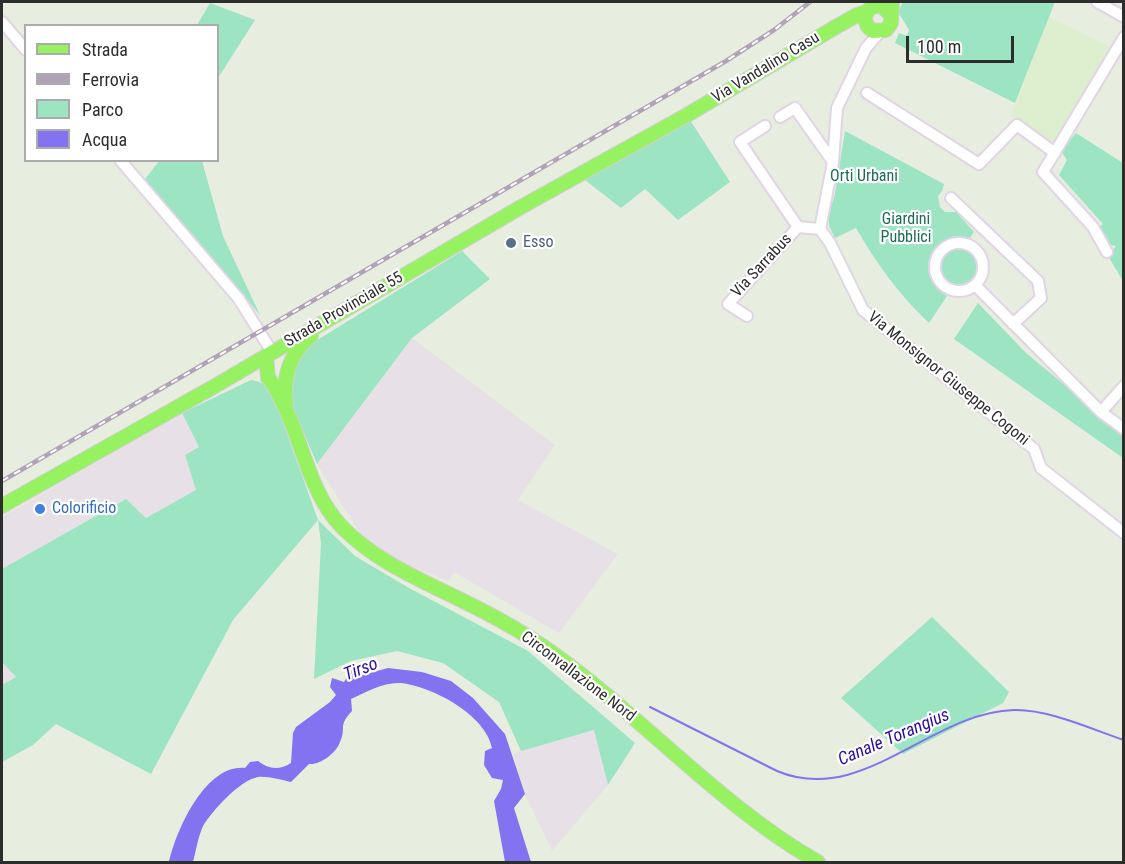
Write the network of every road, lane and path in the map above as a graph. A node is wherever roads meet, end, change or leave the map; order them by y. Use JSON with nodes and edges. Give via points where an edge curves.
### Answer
{"nodes":[{"id":1,"x":1097,"y":2,"type":"edge"},
{"id":2,"x":891,"y":8,"type":"edge"},
{"id":3,"x":1124,"y":16,"type":"edge"},
{"id":4,"x":873,"y":17,"type":"edge"},
{"id":5,"x":2,"y":22,"type":"edge"},
{"id":6,"x":1124,"y":37,"type":"edge"},
{"id":7,"x":24,"y":48,"type":"edge"},
{"id":8,"x":867,"y":93,"type":"dead end"},
{"id":9,"x":687,"y":115,"type":"joint"},
{"id":10,"x":780,"y":117,"type":"dead end"},
{"id":11,"x":765,"y":126,"type":"dead end"},
{"id":12,"x":1055,"y":153,"type":"junction"},
{"id":13,"x":122,"y":162,"type":"edge"},
{"id":14,"x":833,"y":162,"type":"junction"},
{"id":15,"x":951,"y":198,"type":"dead end"},
{"id":16,"x":798,"y":227,"type":"junction"},
{"id":17,"x":820,"y":230,"type":"junction"},
{"id":18,"x":985,"y":230,"type":"junction"},
{"id":19,"x":970,"y":245,"type":"junction"},
{"id":20,"x":1107,"y":252,"type":"dead end"},
{"id":21,"x":975,"y":285,"type":"junction"},
{"id":22,"x":340,"y":312,"type":"junction"},
{"id":23,"x":747,"y":316,"type":"dead end"},
{"id":24,"x":1013,"y":324,"type":"junction"},
{"id":25,"x":269,"y":354,"type":"junction"},
{"id":26,"x":287,"y":376,"type":"junction"},
{"id":27,"x":268,"y":378,"type":"junction"},
{"id":28,"x":215,"y":386,"type":"junction"},
{"id":29,"x":1124,"y":386,"type":"edge"},
{"id":30,"x":286,"y":410,"type":"junction"},
{"id":31,"x":1101,"y":412,"type":"junction"},
{"id":32,"x":1124,"y":429,"type":"edge"},
{"id":33,"x":2,"y":507,"type":"edge"},
{"id":34,"x":1124,"y":533,"type":"edge"},
{"id":35,"x":818,"y":862,"type":"edge"}],
"edges":[{"from":1,"to":3,"type":"street"},
{"from":2,"to":4,"type":"main road"},
{"from":2,"to":4,"type":"main road","via":[[891,23],[886,30]]},
{"from":4,"to":9,"type":"main road","name":"Via Vandalino Casu","via":[[847,21]]},
{"from":4,"to":14,"type":"street","via":[[866,48],[837,108]]},
{"from":5,"to":7,"type":"street"},
{"from":6,"to":12,"type":"street"},
{"from":8,"to":12,"type":"street","via":[[979,164],[1017,125]]},
{"from":9,"to":22,"type":"main road","name":"Strada Provinciale 55"},
{"from":10,"to":14,"type":"street","via":[[795,108]]},
{"from":11,"to":16,"type":"street","via":[[740,142]]},
{"from":12,"to":20,"type":"street","via":[[1043,172],[1093,227]]},
{"from":13,"to":25,"type":"street","via":[[240,300]]},
{"from":14,"to":17,"type":"street"},
{"from":15,"to":18,"type":"street"},
{"from":16,"to":17,"type":"street","name":"Via Sarrabus"},
{"from":16,"to":23,"type":"street","name":"Via Sarrabus","via":[[728,304]]},
{"from":17,"to":34,"type":"street","name":"Via Monsignor Giuseppe Cogoni","via":[[831,243],[863,310],[1034,449],[1041,468]]},
{"from":18,"to":19,"type":"street"},
{"from":18,"to":24,"type":"street","via":[[1040,286],[1041,298]]},
{"from":19,"to":21,"type":"street","via":[[978,252],[983,270]]},
{"from":19,"to":21,"type":"street","via":[[953,243],[945,247],[935,263],[936,273],[939,281],[955,290]]},
{"from":21,"to":24,"type":"street"},
{"from":22,"to":25,"type":"main road","name":"Strada Provinciale 55"},
{"from":22,"to":26,"type":"main road","via":[[299,348]]},
{"from":24,"to":31,"type":"street"},
{"from":25,"to":26,"type":"main road","via":[[282,365]]},
{"from":25,"to":27,"type":"main road","name":"Circonvallazione Nord"},
{"from":25,"to":28,"type":"main road","name":"Strada Provinciale 55"},
{"from":26,"to":30,"type":"main road","name":"Circonvallazione Nord"},
{"from":27,"to":28,"type":"main road","via":[[247,375]]},
{"from":27,"to":30,"type":"main road","name":"Circonvallazione Nord"},
{"from":28,"to":33,"type":"main road","name":"Strada Provinciale 55"},
{"from":29,"to":31,"type":"street"},
{"from":30,"to":35,"type":"main road","name":"Circonvallazione Nord","via":[[317,490],[341,526],[355,538],[393,566],[501,620],[551,652],[781,844]]},
{"from":31,"to":32,"type":"street"}]}
